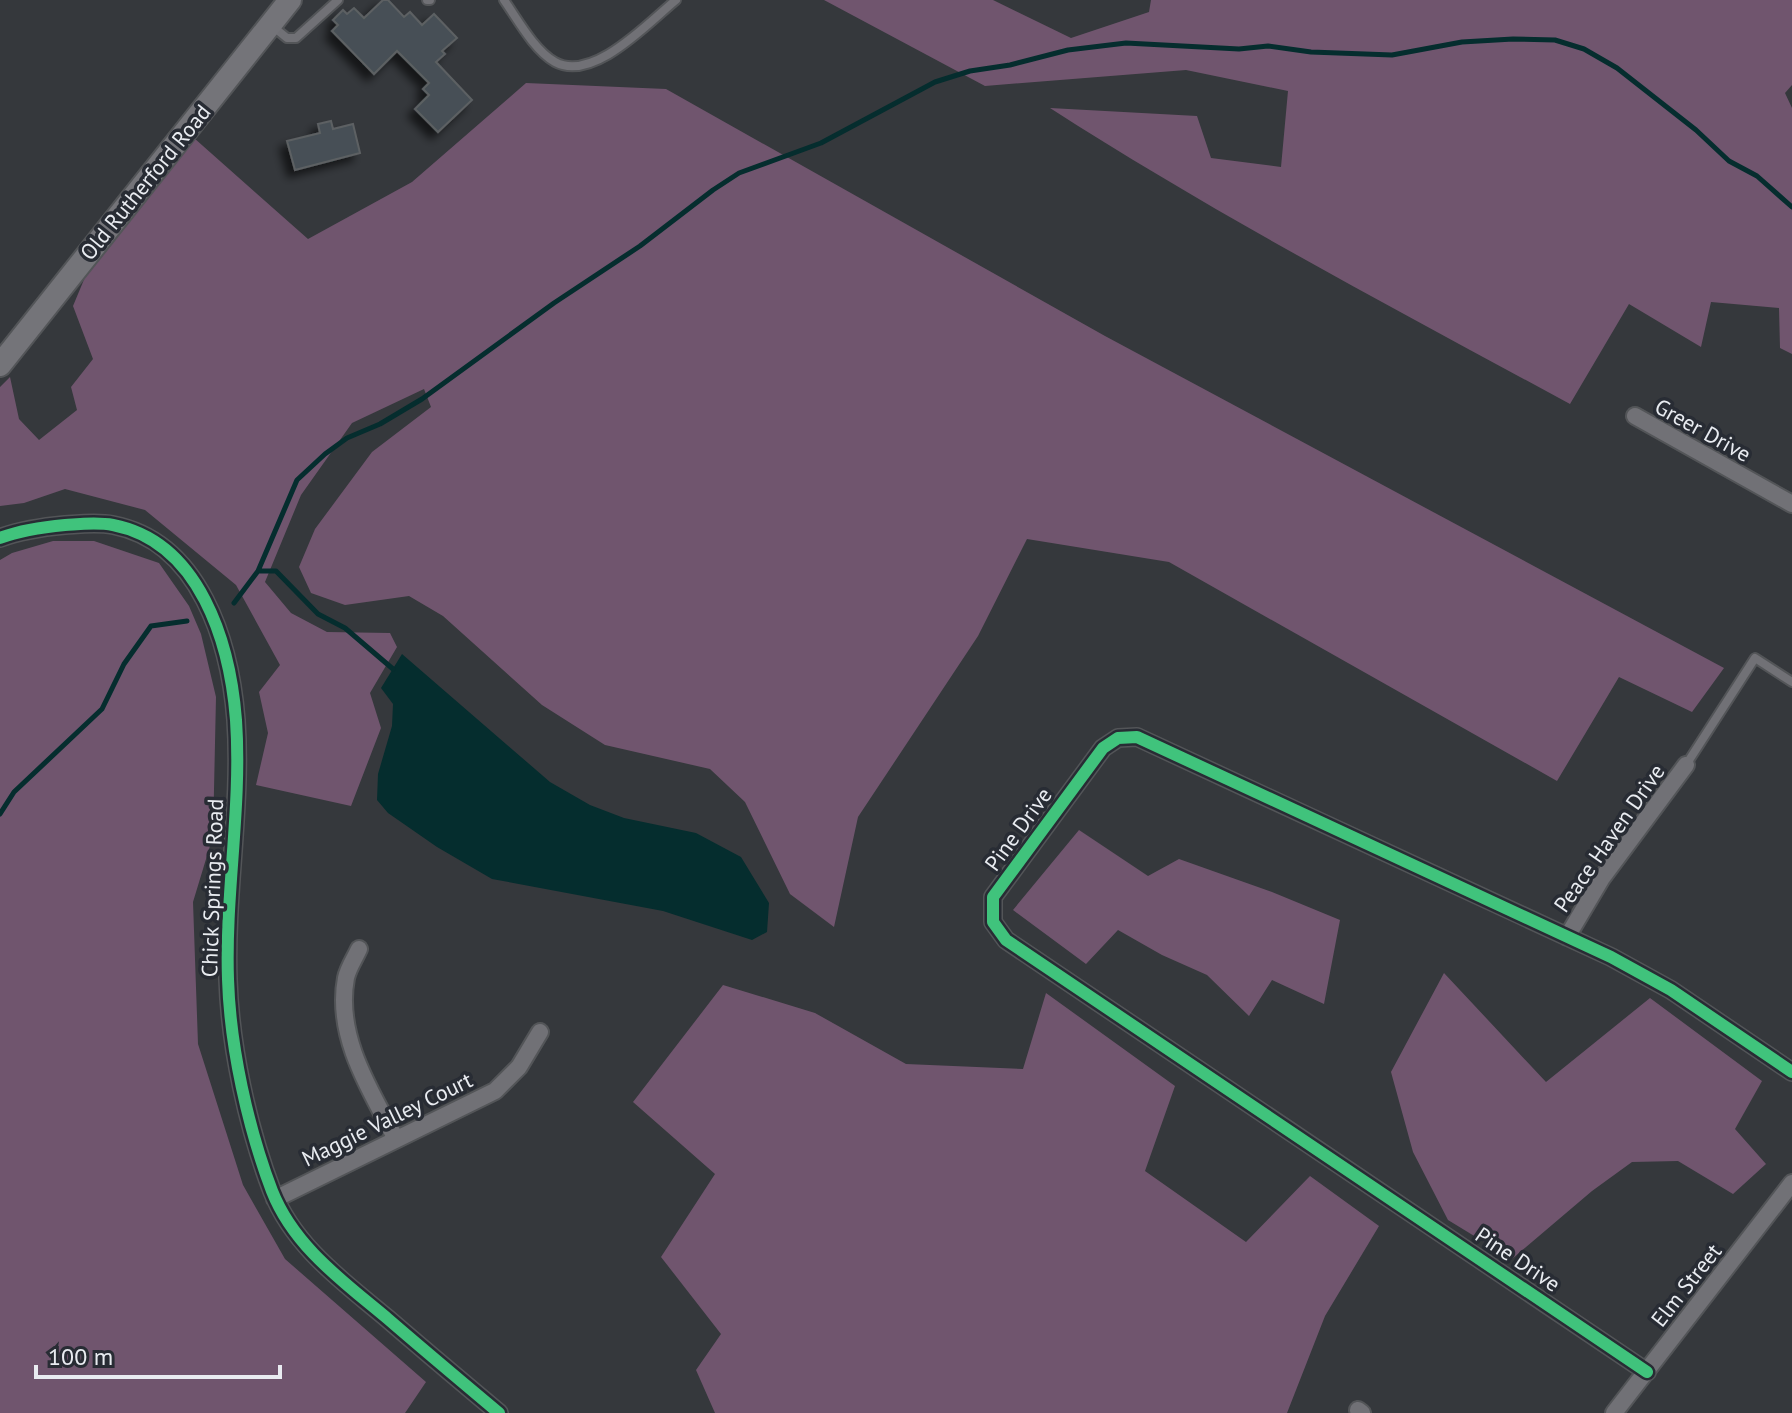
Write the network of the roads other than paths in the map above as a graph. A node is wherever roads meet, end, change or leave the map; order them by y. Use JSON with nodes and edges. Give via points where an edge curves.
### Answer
{"nodes":[{"id":1,"x":290,"y":0,"type":"edge"},
{"id":2,"x":338,"y":0,"type":"edge"},
{"id":3,"x":504,"y":0,"type":"edge"},
{"id":4,"x":676,"y":0,"type":"edge"},
{"id":5,"x":271,"y":24,"type":"junction"},
{"id":6,"x":0,"y":365,"type":"edge"},
{"id":7,"x":1635,"y":416,"type":"dead end"},
{"id":8,"x":1792,"y":504,"type":"edge"},
{"id":9,"x":0,"y":538,"type":"edge"},
{"id":10,"x":1792,"y":682,"type":"edge"},
{"id":11,"x":1686,"y":765,"type":"joint"},
{"id":12,"x":1567,"y":937,"type":"junction"},
{"id":13,"x":359,"y":949,"type":"dead end"},
{"id":14,"x":540,"y":1032,"type":"dead end"},
{"id":15,"x":1792,"y":1072,"type":"edge"},
{"id":16,"x":396,"y":1139,"type":"junction"},
{"id":17,"x":1792,"y":1183,"type":"edge"},
{"id":18,"x":275,"y":1199,"type":"junction"},
{"id":19,"x":1647,"y":1372,"type":"junction"},
{"id":20,"x":499,"y":1413,"type":"edge"},
{"id":21,"x":1614,"y":1413,"type":"edge"}],
"edges":[{"from":1,"to":5,"type":"street","name":"Old Rutherford Road"},
{"from":2,"to":5,"type":"lane","via":[[296,38],[287,38]]},
{"from":3,"to":4,"type":"lane","via":[[540,48],[558,63],[571,65],[591,63],[613,52]]},
{"from":5,"to":6,"type":"street","name":"Old Rutherford Road"},
{"from":7,"to":8,"type":"street","name":"Greer Drive"},
{"from":9,"to":18,"type":"street","name":"Chick Springs Road","via":[[40,527],[92,523],[143,535],[188,572],[216,626],[236,723],[228,984],[245,1096]]},
{"from":10,"to":11,"type":"lane","via":[[1755,658]]},
{"from":11,"to":12,"type":"street","name":"Peace Haven Drive","via":[[1602,878]]},
{"from":12,"to":15,"type":"street","name":"Pine Drive","via":[[1651,978]]},
{"from":12,"to":19,"type":"street","name":"Pine Drive","via":[[1137,737],[1118,738],[1103,748],[991,906],[993,922],[1006,940]]},
{"from":13,"to":16,"type":"street","via":[[346,975],[346,1029]]},
{"from":14,"to":16,"type":"street","name":"Maggie Valley Court","via":[[519,1067],[495,1091]]},
{"from":16,"to":18,"type":"street","name":"Maggie Valley Court"},
{"from":17,"to":19,"type":"street","name":"Elm Street"},
{"from":18,"to":20,"type":"street","name":"Chick Springs Road","via":[[322,1263]]},
{"from":19,"to":21,"type":"street","name":"Elm Street"}]}
